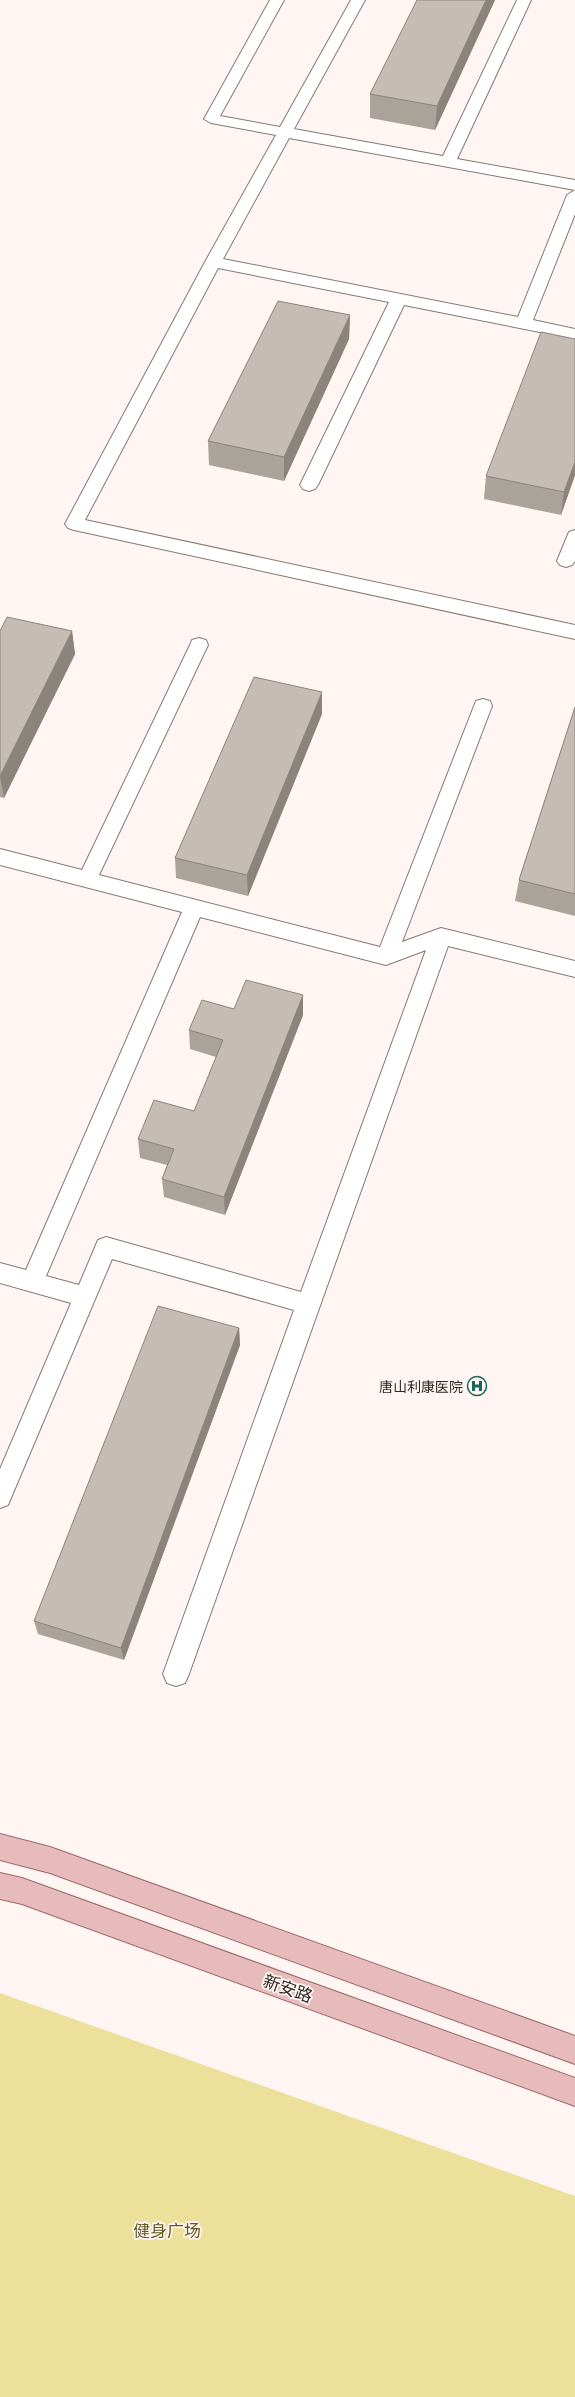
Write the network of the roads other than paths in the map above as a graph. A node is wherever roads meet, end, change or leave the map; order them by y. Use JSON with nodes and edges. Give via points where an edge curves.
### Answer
{"nodes":[{"id":1,"x":277,"y":0,"type":"edge"},
{"id":2,"x":358,"y":0,"type":"edge"},
{"id":3,"x":524,"y":0,"type":"edge"},
{"id":4,"x":287,"y":131,"type":"junction"},
{"id":5,"x":448,"y":162,"type":"junction"},
{"id":6,"x":575,"y":185,"type":"edge"},
{"id":7,"x":575,"y":195,"type":"edge"},
{"id":8,"x":213,"y":262,"type":"junction"},
{"id":9,"x":399,"y":299,"type":"junction"},
{"id":10,"x":523,"y":324,"type":"junction"},
{"id":11,"x":575,"y":334,"type":"edge"},
{"id":12,"x":309,"y":485,"type":"dead end"},
{"id":13,"x":575,"y":536,"type":"edge"},
{"id":14,"x":566,"y":561,"type":"dead end"},
{"id":15,"x":575,"y":632,"type":"edge"},
{"id":16,"x":199,"y":645,"type":"dead end"},
{"id":17,"x":483,"y":706,"type":"dead end"},
{"id":18,"x":0,"y":857,"type":"edge"},
{"id":19,"x":87,"y":880,"type":"junction"},
{"id":20,"x":194,"y":908,"type":"junction"},
{"id":21,"x":441,"y":936,"type":"junction"},
{"id":22,"x":386,"y":957,"type":"junction"},
{"id":23,"x":575,"y":969,"type":"edge"},
{"id":24,"x":0,"y":1273,"type":"edge"},
{"id":25,"x":32,"y":1282,"type":"junction"},
{"id":26,"x":85,"y":1297,"type":"junction"},
{"id":27,"x":308,"y":1304,"type":"junction"},
{"id":28,"x":0,"y":1497,"type":"edge"},
{"id":29,"x":176,"y":1674,"type":"dead end"},
{"id":30,"x":0,"y":1847,"type":"edge"},
{"id":31,"x":0,"y":1886,"type":"edge"},
{"id":32,"x":575,"y":2050,"type":"edge"},
{"id":33,"x":575,"y":2092,"type":"edge"}],
"edges":[{"from":1,"to":4,"type":"lane","via":[[211,119]]},
{"from":2,"to":4,"type":"lane"},
{"from":3,"to":5,"type":"lane"},
{"from":4,"to":5,"type":"lane"},
{"from":4,"to":8,"type":"lane"},
{"from":5,"to":6,"type":"lane"},
{"from":7,"to":10,"type":"lane"},
{"from":8,"to":9,"type":"lane"},
{"from":8,"to":15,"type":"lane","via":[[74,524]]},
{"from":9,"to":10,"type":"lane"},
{"from":9,"to":12,"type":"lane"},
{"from":10,"to":11,"type":"lane"},
{"from":13,"to":14,"type":"lane"},
{"from":16,"to":19,"type":"lane"},
{"from":17,"to":22,"type":"lane"},
{"from":18,"to":19,"type":"lane"},
{"from":19,"to":20,"type":"lane"},
{"from":20,"to":22,"type":"lane"},
{"from":20,"to":25,"type":"lane"},
{"from":21,"to":22,"type":"lane"},
{"from":21,"to":23,"type":"lane"},
{"from":21,"to":27,"type":"lane"},
{"from":24,"to":25,"type":"lane"},
{"from":25,"to":26,"type":"lane"},
{"from":26,"to":27,"type":"lane","via":[[106,1246]]},
{"from":26,"to":28,"type":"lane"},
{"from":27,"to":29,"type":"lane"},
{"from":30,"to":32,"type":"main road","via":[[50,1860]]},
{"from":31,"to":33,"type":"main road","name":"新安路","via":[[22,1891]]}]}
